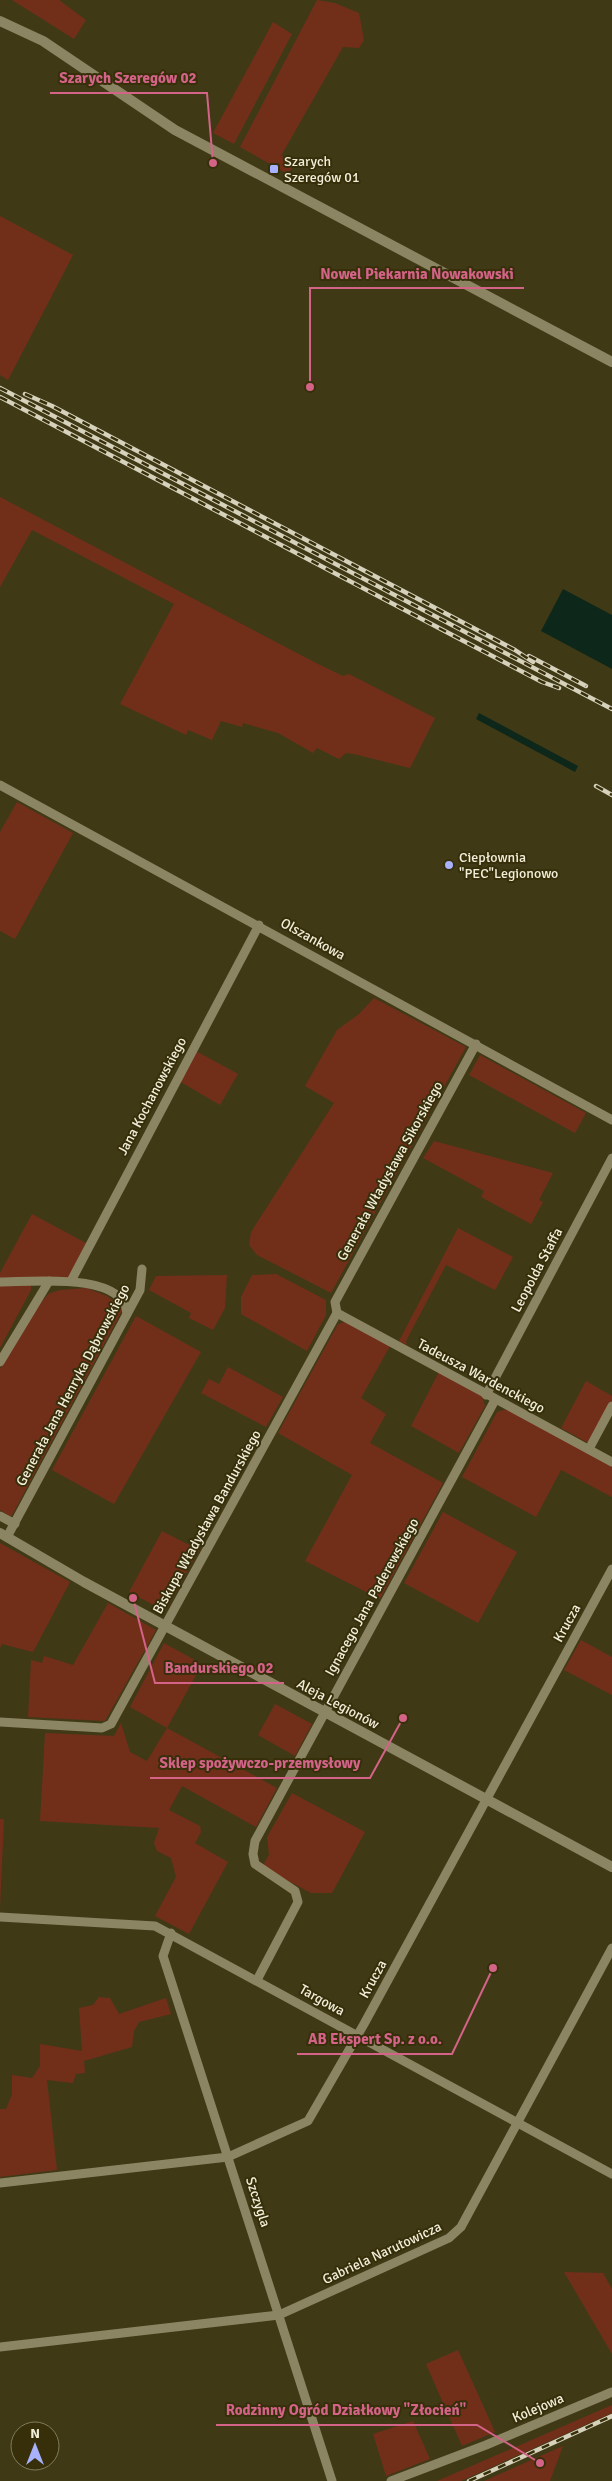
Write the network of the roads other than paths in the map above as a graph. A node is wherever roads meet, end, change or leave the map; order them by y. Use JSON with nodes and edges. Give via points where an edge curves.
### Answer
{"nodes":[{"id":1,"x":0,"y":21,"type":"edge"},
{"id":2,"x":612,"y":362,"type":"edge"},
{"id":3,"x":0,"y":785,"type":"edge"},
{"id":4,"x":259,"y":925,"type":"junction"},
{"id":5,"x":476,"y":1044,"type":"junction"},
{"id":6,"x":612,"y":1120,"type":"edge"},
{"id":7,"x":612,"y":1158,"type":"edge"},
{"id":8,"x":142,"y":1269,"type":"dead end"},
{"id":9,"x":49,"y":1281,"type":"junction"},
{"id":10,"x":71,"y":1281,"type":"junction"},
{"id":11,"x":0,"y":1282,"type":"edge"},
{"id":12,"x":337,"y":1313,"type":"junction"},
{"id":13,"x":127,"y":1314,"type":"junction"},
{"id":14,"x":0,"y":1362,"type":"edge"},
{"id":15,"x":486,"y":1395,"type":"junction"},
{"id":16,"x":495,"y":1400,"type":"junction"},
{"id":17,"x":612,"y":1406,"type":"edge"},
{"id":18,"x":589,"y":1449,"type":"junction"},
{"id":19,"x":612,"y":1462,"type":"edge"},
{"id":20,"x":0,"y":1516,"type":"edge"},
{"id":21,"x":15,"y":1524,"type":"junction"},
{"id":22,"x":4,"y":1535,"type":"edge"},
{"id":23,"x":612,"y":1569,"type":"edge"},
{"id":24,"x":166,"y":1625,"type":"junction"},
{"id":25,"x":325,"y":1712,"type":"junction"},
{"id":26,"x":0,"y":1722,"type":"edge"},
{"id":27,"x":485,"y":1798,"type":"junction"},
{"id":28,"x":612,"y":1867,"type":"edge"},
{"id":29,"x":0,"y":1917,"type":"edge"},
{"id":30,"x":171,"y":1933,"type":"junction"},
{"id":31,"x":612,"y":1948,"type":"edge"},
{"id":32,"x":257,"y":1980,"type":"junction"},
{"id":33,"x":358,"y":2035,"type":"junction"},
{"id":34,"x":517,"y":2122,"type":"junction"},
{"id":35,"x":228,"y":2157,"type":"junction"},
{"id":36,"x":612,"y":2174,"type":"edge"},
{"id":37,"x":0,"y":2183,"type":"edge"},
{"id":38,"x":279,"y":2315,"type":"junction"},
{"id":39,"x":0,"y":2347,"type":"edge"},
{"id":40,"x":612,"y":2392,"type":"edge"},
{"id":41,"x":332,"y":2481,"type":"edge"},
{"id":42,"x":391,"y":2481,"type":"edge"}],
"edges":[{"from":1,"to":2,"type":"street","via":[[43,41],[175,130]]},
{"from":3,"to":4,"type":"street","name":"Olszankowa"},
{"from":4,"to":5,"type":"street","name":"Olszankowa"},
{"from":4,"to":10,"type":"street","name":"Jana Kochanowskiego"},
{"from":5,"to":6,"type":"street","name":"Olszankowa"},
{"from":5,"to":12,"type":"street","name":"Generała Władysława Sikorskiego","via":[[335,1302]]},
{"from":7,"to":15,"type":"street","name":"Leopolda Staffa"},
{"from":8,"to":13,"type":"street","name":"Generała Jana Henryka Dąbrowskiego","via":[[140,1290]]},
{"from":9,"to":10,"type":"street"},
{"from":9,"to":11,"type":"street"},
{"from":9,"to":14,"type":"street"},
{"from":10,"to":13,"type":"street","via":[[115,1293],[124,1302]]},
{"from":12,"to":15,"type":"street","name":"Tadeusza Wardenckiego"},
{"from":12,"to":24,"type":"street","name":"Biskupa Władysława Bandurskiego"},
{"from":13,"to":21,"type":"street","name":"Generała Jana Henryka Dąbrowskiego"},
{"from":15,"to":16,"type":"street","name":"Tadeusza Wardenckiego"},
{"from":16,"to":18,"type":"street","name":"Tadeusza Wardenckiego"},
{"from":16,"to":25,"type":"street","name":"Ignacego Jana Paderewskiego"},
{"from":17,"to":18,"type":"street"},
{"from":18,"to":19,"type":"street","name":"Tadeusza Wardenckiego"},
{"from":20,"to":21,"type":"street"},
{"from":21,"to":22,"type":"street","name":"Generała Jana Henryka Dąbrowskiego"},
{"from":22,"to":24,"type":"street","name":"Aleja Legionów"},
{"from":23,"to":27,"type":"street","name":"Krucza"},
{"from":24,"to":25,"type":"street","name":"Aleja Legionów"},
{"from":24,"to":26,"type":"street","name":"Biskupa Władysława Bandurskiego","via":[[109,1726]]},
{"from":25,"to":27,"type":"street","name":"Aleja Legionów"},
{"from":25,"to":32,"type":"street","name":"Ignacego Jana Paderewskiego","via":[[255,1841],[255,1864],[295,1891],[298,1902]]},
{"from":27,"to":28,"type":"street","name":"Aleja Legionów"},
{"from":27,"to":33,"type":"street","name":"Krucza"},
{"from":29,"to":30,"type":"street","name":"Targowa","via":[[148,1925]]},
{"from":30,"to":32,"type":"street","name":"Targowa"},
{"from":30,"to":35,"type":"street","name":"Szczygla","via":[[163,1956]]},
{"from":31,"to":34,"type":"street","name":"Gabriela Narutowicza"},
{"from":32,"to":33,"type":"street","name":"Targowa"},
{"from":33,"to":34,"type":"street","name":"Targowa"},
{"from":33,"to":35,"type":"street","name":"Krucza","via":[[308,2121]]},
{"from":34,"to":36,"type":"street","name":"Targowa"},
{"from":34,"to":38,"type":"street","name":"Gabriela Narutowicza","via":[[454,2235]]},
{"from":35,"to":37,"type":"street","name":"Krucza"},
{"from":35,"to":38,"type":"street","name":"Szczygla"},
{"from":38,"to":39,"type":"street","name":"Gabriela Narutowicza"},
{"from":38,"to":41,"type":"street","name":"Szczygla"},
{"from":40,"to":42,"type":"street","name":"Kolejowa"}]}
